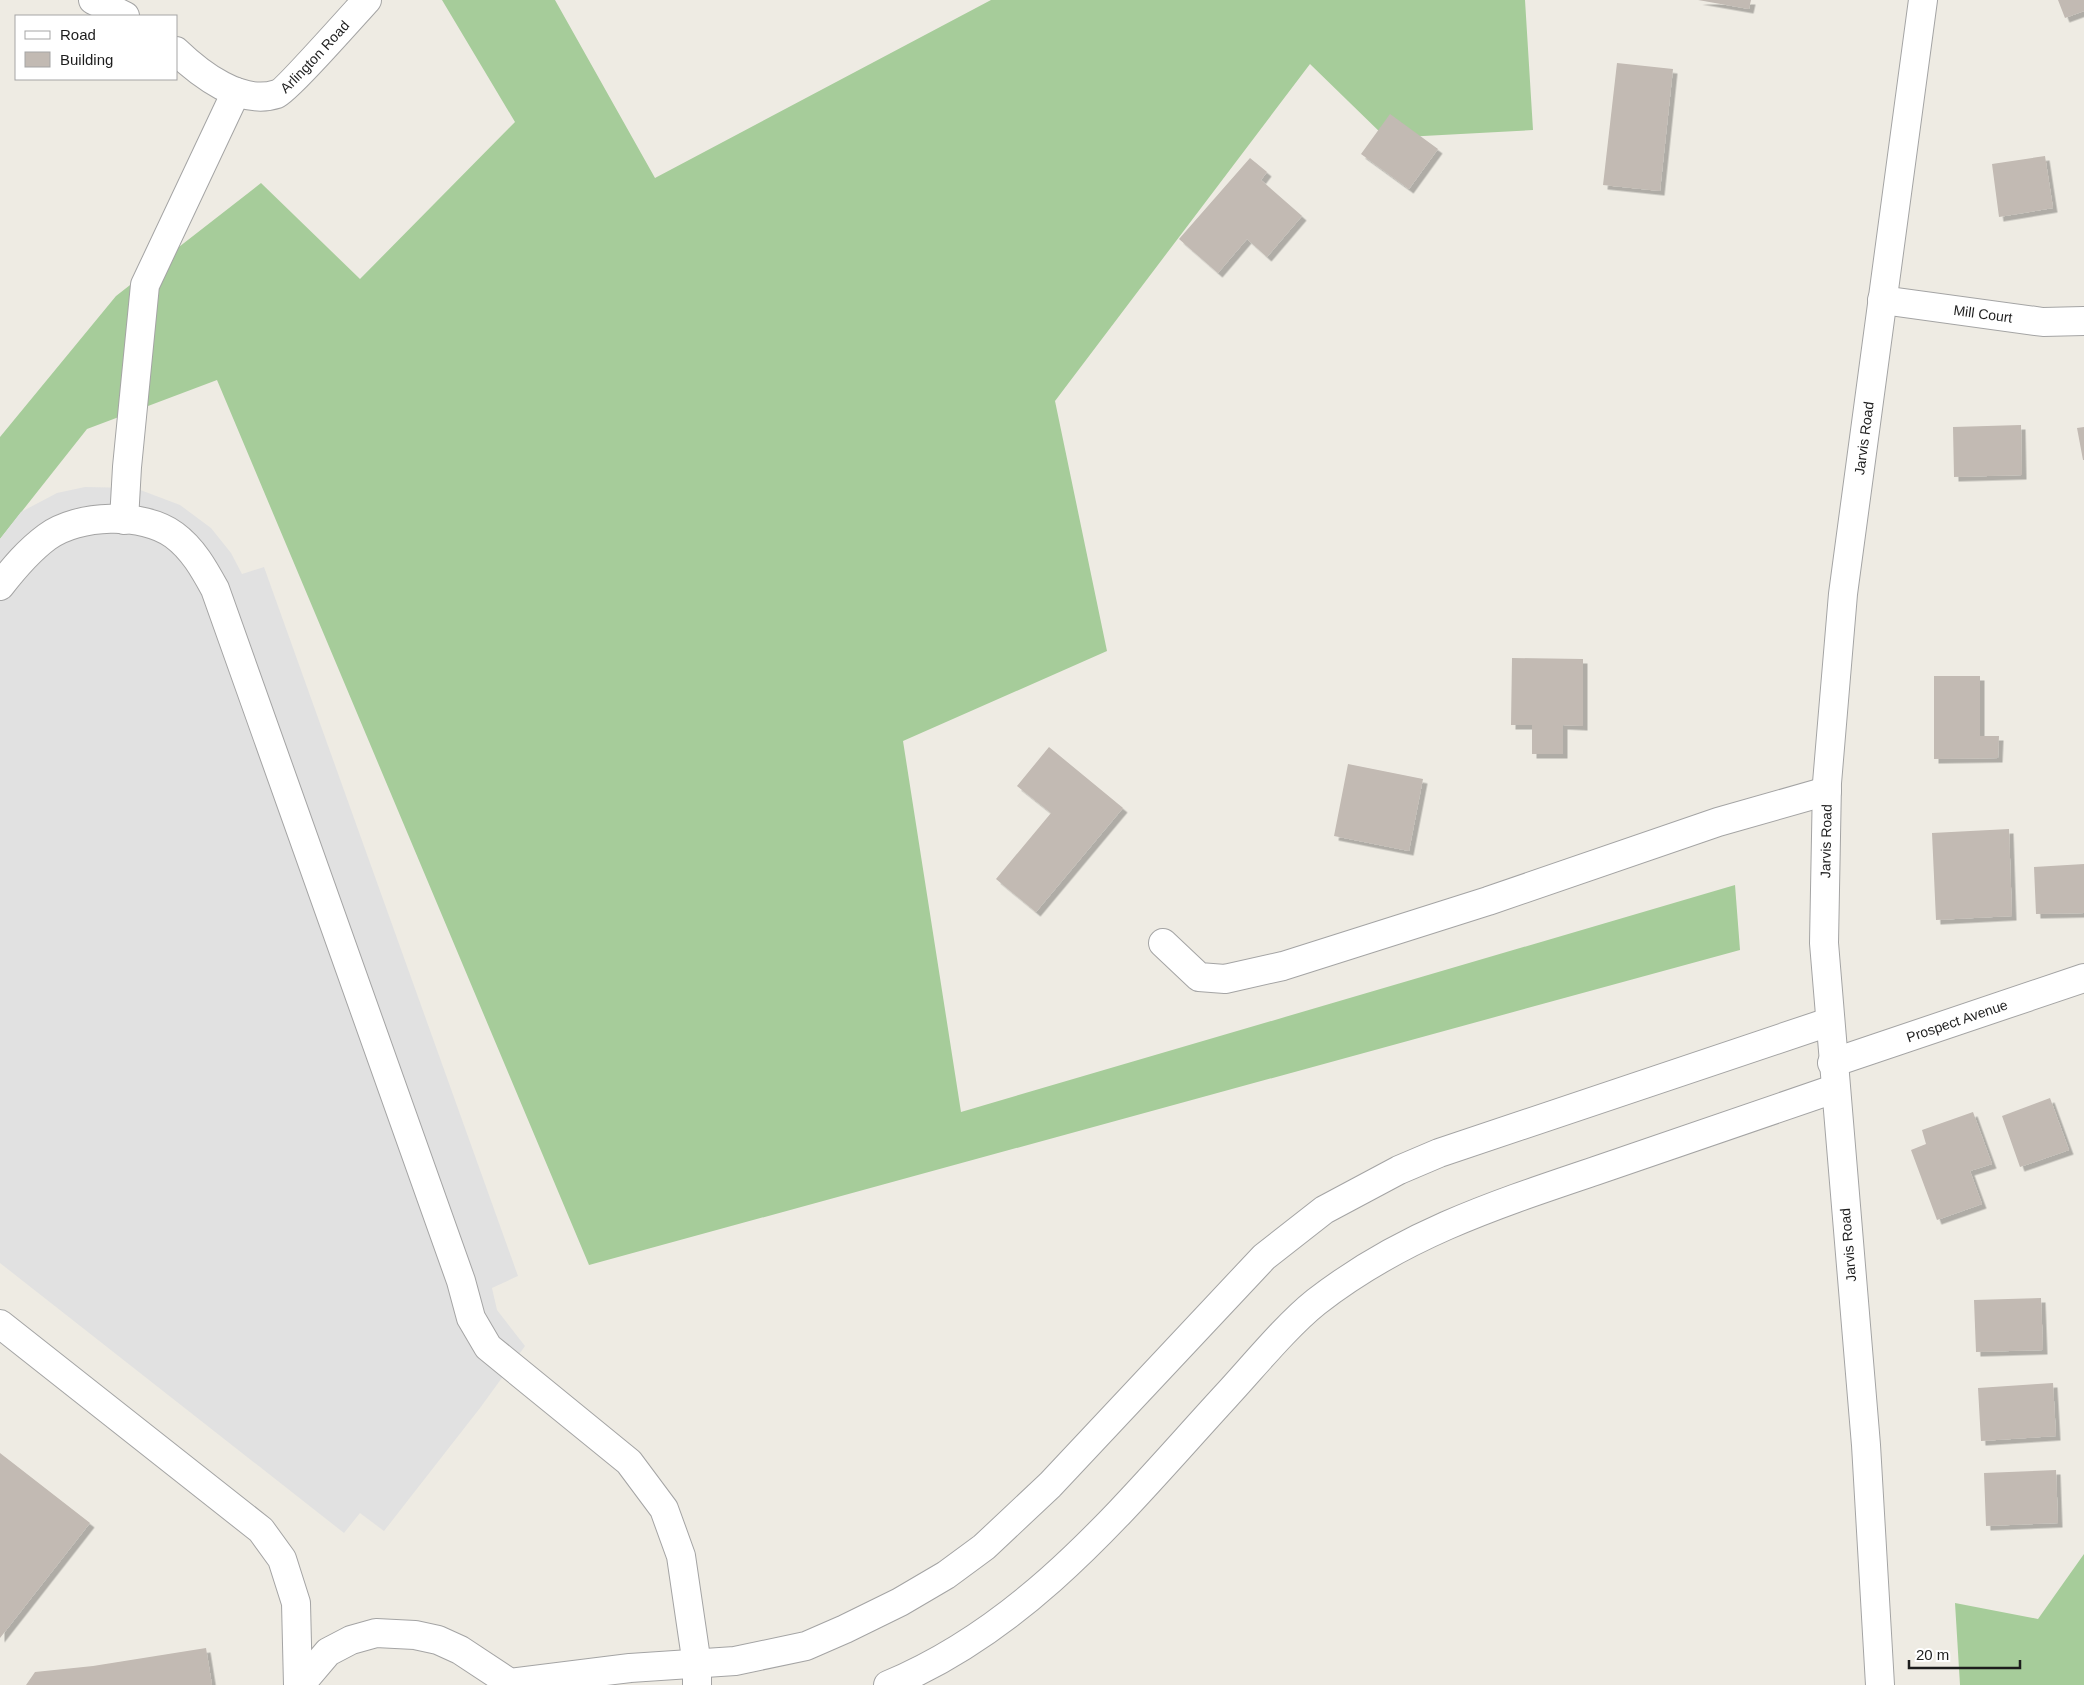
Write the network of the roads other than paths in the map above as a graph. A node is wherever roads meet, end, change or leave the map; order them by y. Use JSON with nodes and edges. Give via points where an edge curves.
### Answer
{"nodes":[{"id":1,"x":93,"y":0,"type":"edge"},
{"id":2,"x":367,"y":0,"type":"edge"},
{"id":3,"x":1923,"y":0,"type":"edge"},
{"id":4,"x":123,"y":15,"type":"edge"},
{"id":5,"x":178,"y":53,"type":"edge"},
{"id":6,"x":236,"y":92,"type":"junction"},
{"id":7,"x":1882,"y":300,"type":"junction"},
{"id":8,"x":2084,"y":321,"type":"edge"},
{"id":9,"x":124,"y":520,"type":"junction"},
{"id":10,"x":0,"y":586,"type":"edge"},
{"id":11,"x":1827,"y":791,"type":"junction"},
{"id":12,"x":1163,"y":943,"type":"dead end"},
{"id":13,"x":2084,"y":978,"type":"edge"},
{"id":14,"x":1829,"y":1022,"type":"junction"},
{"id":15,"x":1832,"y":1063,"type":"junction"},
{"id":16,"x":1834,"y":1089,"type":"junction"},
{"id":17,"x":0,"y":1324,"type":"edge"},
{"id":18,"x":697,"y":1675,"type":"edge"},
{"id":19,"x":497,"y":1678,"type":"edge"},
{"id":20,"x":299,"y":1685,"type":"edge"},
{"id":21,"x":888,"y":1685,"type":"edge"},
{"id":22,"x":1880,"y":1685,"type":"edge"}],
"edges":[{"from":1,"to":4,"type":"street"},
{"from":2,"to":6,"type":"street","name":"Arlington Road","via":[[279,94],[256,97]]},
{"from":3,"to":7,"type":"street","name":"Jarvis Road"},
{"from":5,"to":6,"type":"street","name":"Arlington Road","via":[[194,68]]},
{"from":6,"to":9,"type":"street","via":[[145,285]]},
{"from":7,"to":8,"type":"street","name":"Mill Court","via":[[2044,322]]},
{"from":7,"to":11,"type":"street","name":"Jarvis Road","via":[[1843,594]]},
{"from":9,"to":10,"type":"street","via":[[94,520],[69,526],[48,536],[20,560]]},
{"from":9,"to":18,"type":"street","via":[[152,523],[174,535],[198,558],[215,589],[461,1281],[471,1318],[488,1347],[628,1462],[664,1509],[681,1556]]},
{"from":11,"to":12,"type":"street","via":[[1718,822],[1488,901],[1225,979],[1199,977]]},
{"from":11,"to":14,"type":"street","name":"Jarvis Road","via":[[1824,943]]},
{"from":13,"to":15,"type":"street","name":"Prospect Avenue"},
{"from":14,"to":15,"type":"street","name":"Jarvis Road"},
{"from":14,"to":18,"type":"street","via":[[1439,1153],[1399,1170],[1324,1210],[1264,1257],[1050,1485],[984,1547],[946,1575],[900,1602],[806,1646],[735,1661]]},
{"from":15,"to":16,"type":"street","name":"Jarvis Road"},
{"from":16,"to":21,"type":"street","via":[[1474,1212],[1408,1242],[1352,1275],[1313,1304],[1121,1510],[1039,1592],[958,1650]]},
{"from":16,"to":22,"type":"street","name":"Jarvis Road","via":[[1866,1444]]},
{"from":17,"to":20,"type":"street","via":[[261,1530],[282,1559],[296,1602]]},
{"from":18,"to":19,"type":"street","via":[[630,1668],[510,1682]]},
{"from":19,"to":20,"type":"street","via":[[438,1640],[376,1633],[351,1640],[328,1652]]}]}
